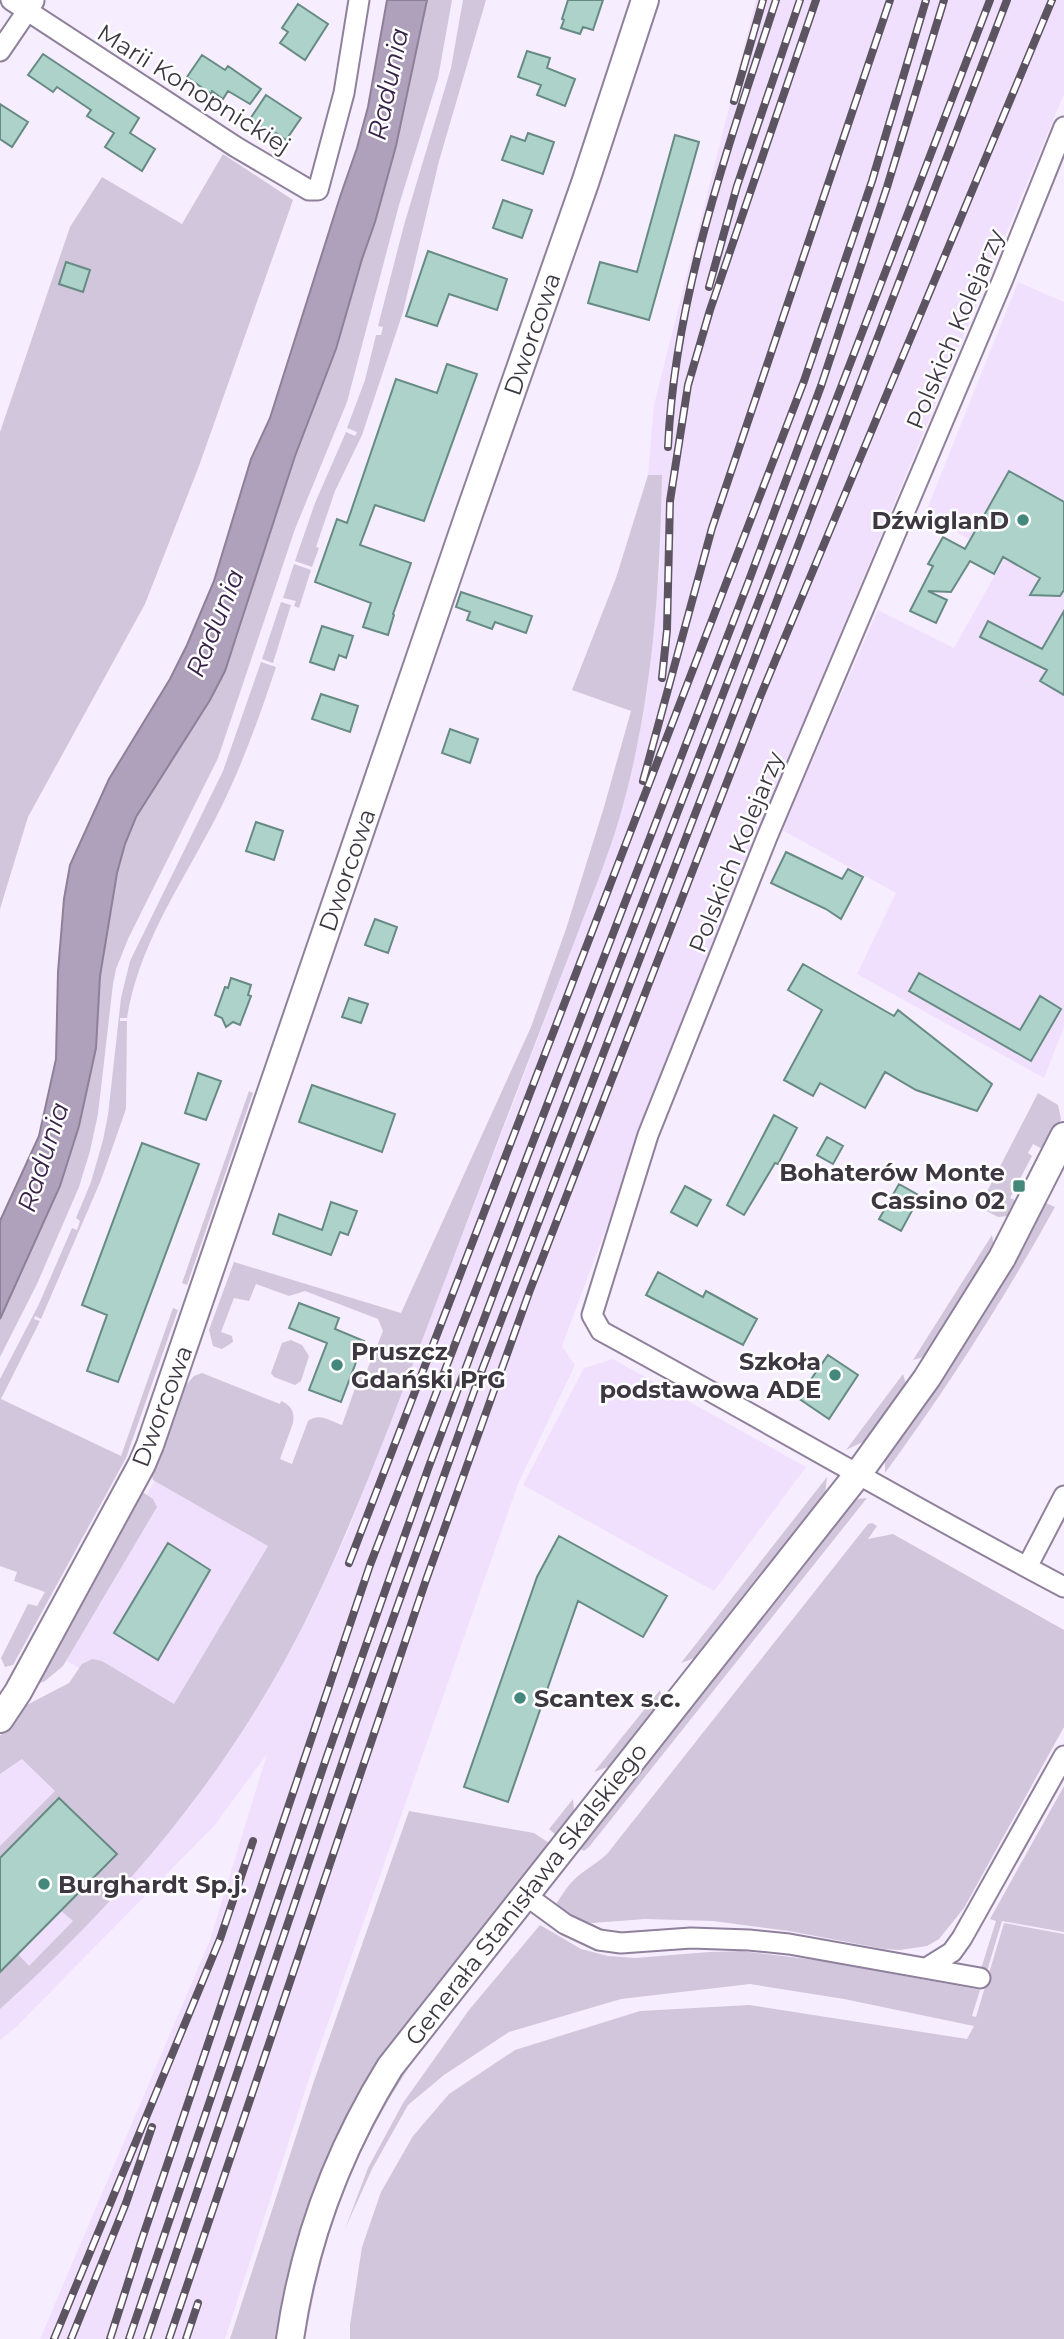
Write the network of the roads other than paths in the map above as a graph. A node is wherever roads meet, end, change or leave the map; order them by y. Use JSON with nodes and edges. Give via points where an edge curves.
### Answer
{"nodes":[{"id":1,"x":359,"y":0,"type":"edge"},
{"id":2,"x":645,"y":0,"type":"edge"},
{"id":3,"x":24,"y":4,"type":"edge"},
{"id":4,"x":0,"y":51,"type":"edge"},
{"id":5,"x":1064,"y":127,"type":"edge"},
{"id":6,"x":1064,"y":1136,"type":"edge"},
{"id":7,"x":858,"y":1474,"type":"junction"},
{"id":8,"x":1064,"y":1496,"type":"edge"},
{"id":9,"x":1027,"y":1567,"type":"junction"},
{"id":10,"x":1064,"y":1587,"type":"edge"},
{"id":11,"x":0,"y":1719,"type":"edge"},
{"id":12,"x":1064,"y":1756,"type":"edge"},
{"id":13,"x":524,"y":1894,"type":"junction"},
{"id":14,"x":929,"y":1967,"type":"junction"},
{"id":15,"x":980,"y":1978,"type":"dead end"},
{"id":16,"x":290,"y":2339,"type":"edge"}],
"edges":[{"from":1,"to":3,"type":"street","name":"Marii Konopnickiej","via":[[344,93],[318,190],[309,190],[236,147]]},
{"from":2,"to":11,"type":"street","name":"Dworcowa","via":[[150,1446]]},
{"from":3,"to":4,"type":"street"},
{"from":5,"to":7,"type":"street","name":"Polskich Kolejarzy","via":[[648,1135],[592,1315],[601,1331]]},
{"from":6,"to":7,"type":"street","name":"Generała Stanisława Skalskiego","via":[[1002,1258],[927,1378]]},
{"from":7,"to":9,"type":"street","name":"Polskich Kolejarzy"},
{"from":7,"to":13,"type":"street","name":"Generała Stanisława Skalskiego"},
{"from":8,"to":9,"type":"street"},
{"from":9,"to":10,"type":"street","name":"Polskich Kolejarzy"},
{"from":12,"to":14,"type":"street","via":[[962,1938],[952,1952]]},
{"from":13,"to":14,"type":"street","via":[[565,1924],[599,1940],[749,1940]]},
{"from":13,"to":16,"type":"street","name":"Generała Stanisława Skalskiego","via":[[402,2050],[356,2125],[316,2224]]},
{"from":14,"to":15,"type":"street"}]}
